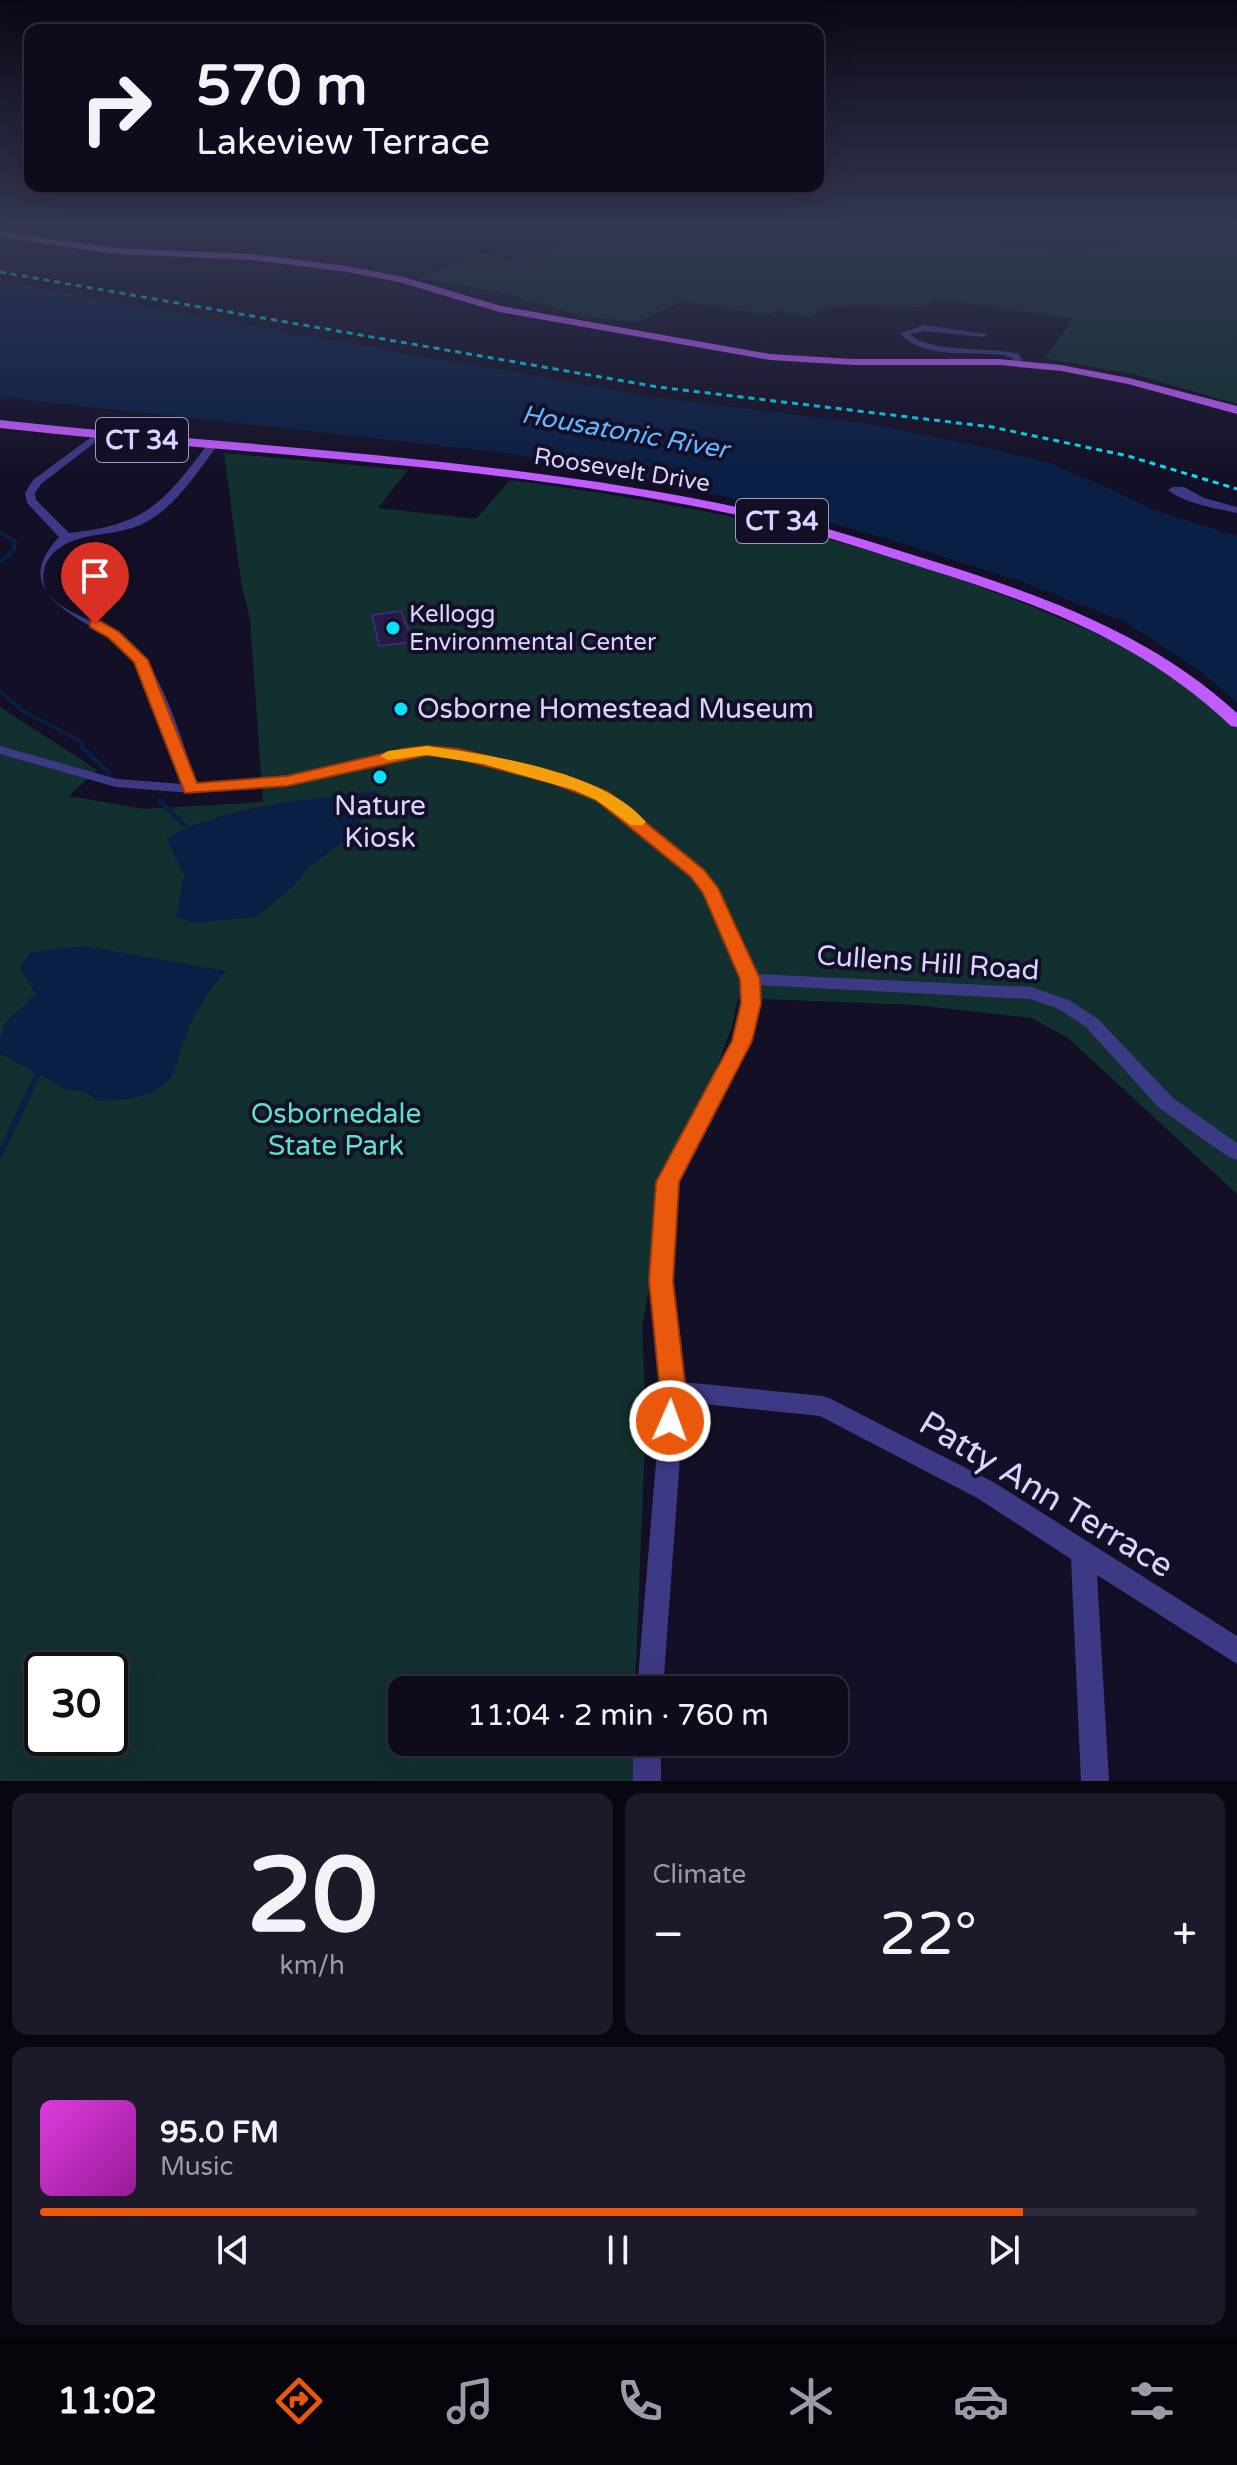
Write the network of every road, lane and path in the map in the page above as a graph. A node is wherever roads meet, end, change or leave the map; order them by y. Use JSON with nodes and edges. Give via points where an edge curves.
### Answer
{"nodes":[{"id":1,"x":500,"y":309,"type":"edge"},
{"id":2,"x":984,"y":334,"type":"dead end"},
{"id":3,"x":1019,"y":363,"type":"junction"},
{"id":4,"x":1237,"y":410,"type":"edge"},
{"id":5,"x":0,"y":424,"type":"edge"},
{"id":6,"x":98,"y":435,"type":"junction"},
{"id":7,"x":211,"y":447,"type":"junction"},
{"id":8,"x":1199,"y":499,"type":"dead end"},
{"id":9,"x":1237,"y":510,"type":"edge"},
{"id":10,"x":66,"y":537,"type":"junction"},
{"id":11,"x":1237,"y":722,"type":"edge"},
{"id":12,"x":0,"y":750,"type":"edge"},
{"id":13,"x":191,"y":789,"type":"junction"},
{"id":14,"x":750,"y":979,"type":"junction"},
{"id":15,"x":1237,"y":1153,"type":"edge"},
{"id":16,"x":673,"y":1391,"type":"junction"},
{"id":17,"x":1083,"y":1554,"type":"junction"},
{"id":18,"x":1237,"y":1651,"type":"edge"},
{"id":19,"x":651,"y":1676,"type":"edge"},
{"id":20,"x":647,"y":1756,"type":"edge"},
{"id":21,"x":647,"y":1781,"type":"edge"},
{"id":22,"x":1095,"y":1781,"type":"edge"}],
"edges":[{"from":1,"to":3,"type":"main road","via":[[770,357]]},
{"from":2,"to":3,"type":"street","via":[[935,328],[904,333],[922,345],[1010,353]]},
{"from":3,"to":4,"type":"main road","via":[[1103,375]]},
{"from":5,"to":6,"type":"main road","name":"Roosevelt Drive","number":"CT 34"},
{"from":6,"to":7,"type":"main road","name":"Roosevelt Drive","number":"CT 34"},
{"from":6,"to":10,"type":"street","via":[[30,493],[31,501]]},
{"from":7,"to":10,"type":"street","via":[[165,505],[146,519],[122,530]]},
{"from":7,"to":11,"type":"main road","name":"Roosevelt Drive","number":"CT 34","via":[[509,473],[822,531],[1085,618],[1176,670]]},
{"from":8,"to":9,"type":"street"},
{"from":10,"to":13,"type":"street","via":[[42,557],[41,593],[54,606],[114,635],[140,660]]},
{"from":12,"to":13,"type":"street","via":[[116,783]]},
{"from":13,"to":14,"type":"street","via":[[287,781],[378,757],[427,751],[484,759],[558,779],[602,796],[698,873],[723,914]]},
{"from":14,"to":15,"type":"street","name":"Cullens Hill Road","via":[[1031,993],[1063,1004],[1092,1023],[1166,1103]]},
{"from":14,"to":16,"type":"street","via":[[751,1003],[742,1041],[667,1182],[661,1281]]},
{"from":16,"to":17,"type":"street","name":"Patty Ann Terrace","via":[[823,1406],[987,1491]]},
{"from":16,"to":19,"type":"street"},
{"from":17,"to":18,"type":"street","name":"Patty Ann Terrace"},
{"from":17,"to":22,"type":"street"},
{"from":20,"to":21,"type":"street"}]}
